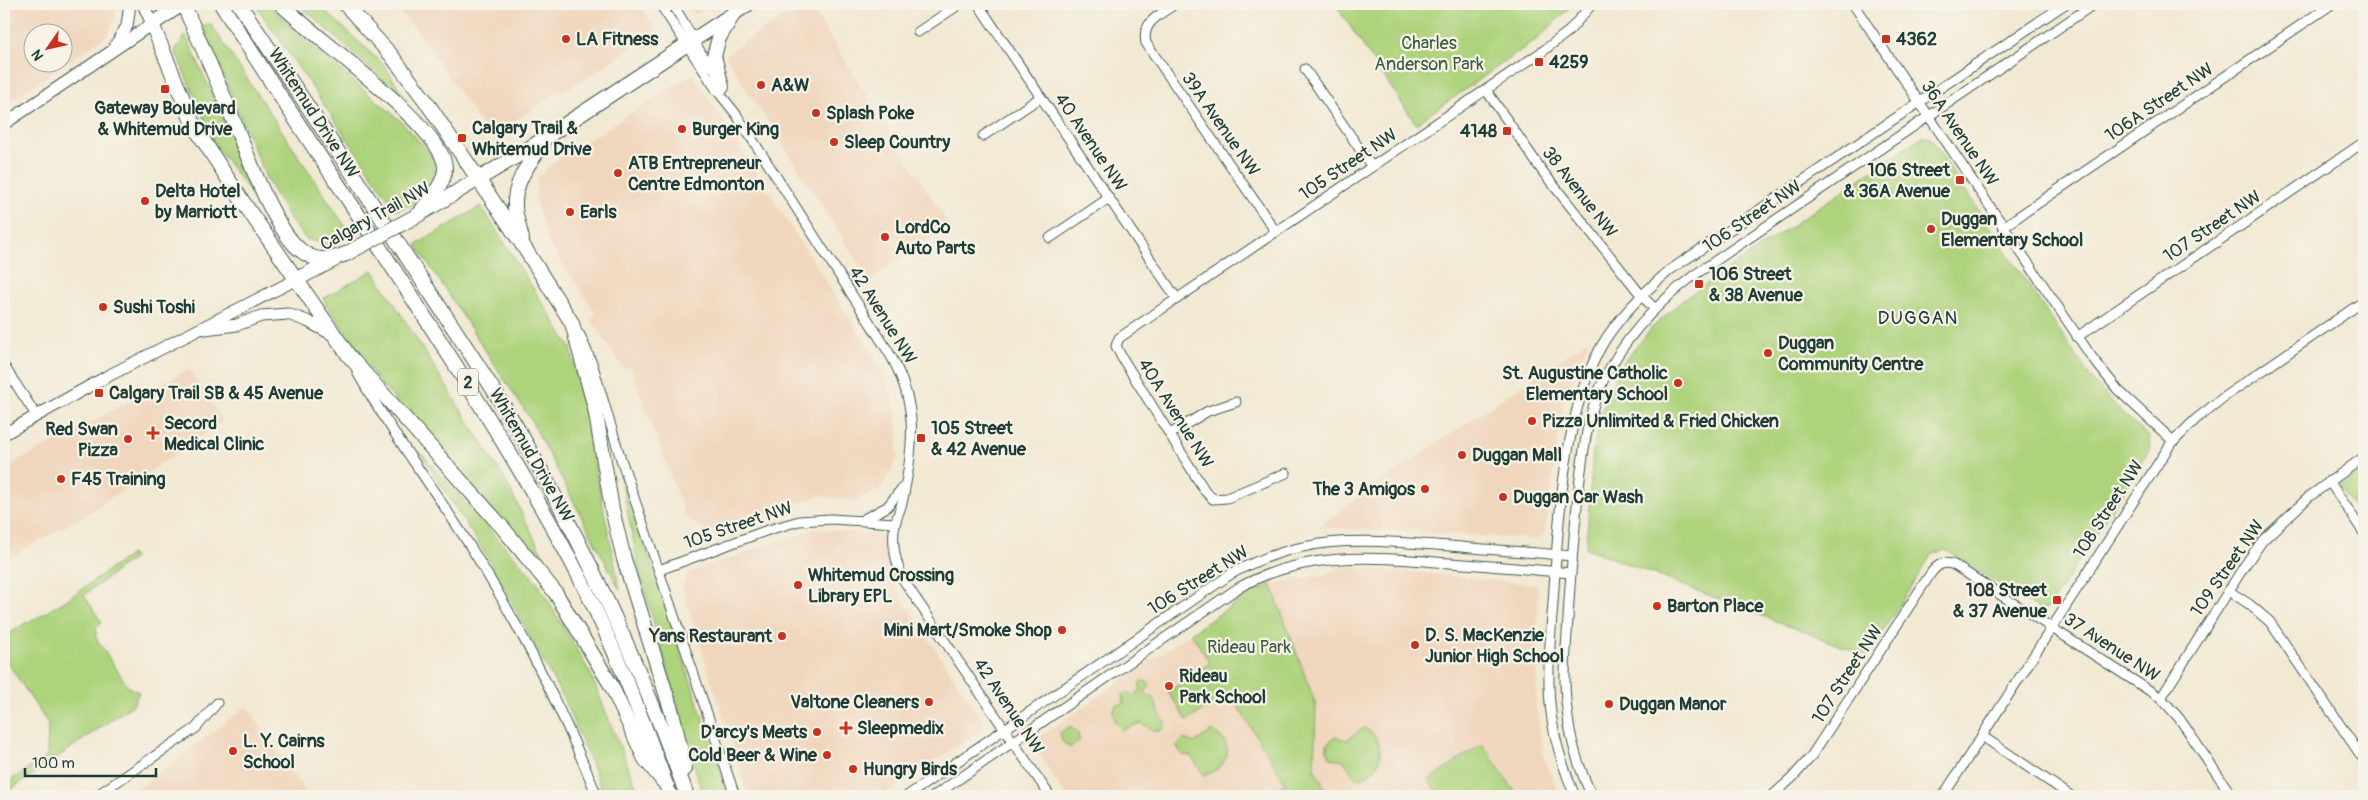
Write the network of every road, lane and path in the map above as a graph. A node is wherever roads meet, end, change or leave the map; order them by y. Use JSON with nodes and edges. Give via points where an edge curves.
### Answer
{"nodes":[{"id":1,"x":130,"y":4,"type":"edge"},
{"id":2,"x":143,"y":4,"type":"edge"},
{"id":3,"x":182,"y":4,"type":"edge"},
{"id":4,"x":221,"y":4,"type":"edge"},
{"id":5,"x":239,"y":4,"type":"edge"},
{"id":6,"x":281,"y":4,"type":"edge"},
{"id":7,"x":345,"y":4,"type":"edge"},
{"id":8,"x":660,"y":4,"type":"edge"},
{"id":9,"x":673,"y":4,"type":"edge"},
{"id":10,"x":748,"y":4,"type":"edge"},
{"id":11,"x":960,"y":4,"type":"edge"},
{"id":12,"x":978,"y":4,"type":"edge"},
{"id":13,"x":1175,"y":4,"type":"edge"},
{"id":14,"x":1592,"y":4,"type":"edge"},
{"id":15,"x":1853,"y":4,"type":"edge"},
{"id":16,"x":2065,"y":4,"type":"edge"},
{"id":17,"x":2094,"y":4,"type":"edge"},
{"id":18,"x":2332,"y":4,"type":"edge"},
{"id":19,"x":734,"y":13,"type":"junction"},
{"id":20,"x":152,"y":24,"type":"junction"},
{"id":21,"x":918,"y":32,"type":"dead end"},
{"id":22,"x":690,"y":42,"type":"junction"},
{"id":23,"x":113,"y":51,"type":"junction"},
{"id":24,"x":1305,"y":70,"type":"dead end"},
{"id":25,"x":722,"y":87,"type":"junction"},
{"id":26,"x":1486,"y":90,"type":"junction"},
{"id":27,"x":1041,"y":97,"type":"junction"},
{"id":28,"x":728,"y":102,"type":"junction"},
{"id":29,"x":1920,"y":102,"type":"junction"},
{"id":30,"x":1929,"y":116,"type":"junction"},
{"id":31,"x":4,"y":124,"type":"edge"},
{"id":32,"x":983,"y":136,"type":"dead end"},
{"id":33,"x":548,"y":137,"type":"junction"},
{"id":34,"x":2364,"y":142,"type":"edge"},
{"id":35,"x":1372,"y":167,"type":"junction"},
{"id":36,"x":478,"y":180,"type":"junction"},
{"id":37,"x":1109,"y":198,"type":"junction"},
{"id":38,"x":418,"y":215,"type":"junction"},
{"id":39,"x":2003,"y":226,"type":"junction"},
{"id":40,"x":1276,"y":232,"type":"junction"},
{"id":41,"x":1050,"y":238,"type":"dead end"},
{"id":42,"x":524,"y":247,"type":"junction"},
{"id":43,"x":346,"y":254,"type":"junction"},
{"id":44,"x":297,"y":279,"type":"junction"},
{"id":45,"x":1642,"y":295,"type":"junction"},
{"id":46,"x":1177,"y":299,"type":"junction"},
{"id":47,"x":2364,"y":301,"type":"edge"},
{"id":48,"x":1654,"y":308,"type":"junction"},
{"id":49,"x":572,"y":323,"type":"junction"},
{"id":50,"x":198,"y":329,"type":"junction"},
{"id":51,"x":333,"y":335,"type":"junction"},
{"id":52,"x":2077,"y":337,"type":"junction"},
{"id":53,"x":1116,"y":342,"type":"joint"},
{"id":54,"x":349,"y":356,"type":"junction"},
{"id":55,"x":4,"y":366,"type":"edge"},
{"id":56,"x":1236,"y":402,"type":"dead end"},
{"id":57,"x":36,"y":415,"type":"junction"},
{"id":58,"x":4,"y":434,"type":"edge"},
{"id":59,"x":1170,"y":434,"type":"junction"},
{"id":60,"x":2173,"y":441,"type":"junction"},
{"id":61,"x":2364,"y":458,"type":"edge"},
{"id":62,"x":1286,"y":473,"type":"dead end"},
{"id":63,"x":2329,"y":481,"type":"junction"},
{"id":64,"x":906,"y":482,"type":"junction"},
{"id":65,"x":859,"y":520,"type":"junction"},
{"id":66,"x":896,"y":523,"type":"junction"},
{"id":67,"x":2364,"y":533,"type":"edge"},
{"id":68,"x":1556,"y":555,"type":"junction"},
{"id":69,"x":1571,"y":556,"type":"junction"},
{"id":70,"x":1942,"y":563,"type":"joint"},
{"id":71,"x":659,"y":570,"type":"junction"},
{"id":72,"x":1555,"y":571,"type":"junction"},
{"id":73,"x":1570,"y":572,"type":"junction"},
{"id":74,"x":2230,"y":591,"type":"junction"},
{"id":75,"x":2051,"y":627,"type":"junction"},
{"id":76,"x":2161,"y":698,"type":"junction"},
{"id":77,"x":217,"y":703,"type":"dead end"},
{"id":78,"x":1005,"y":729,"type":"junction"},
{"id":79,"x":1982,"y":736,"type":"junction"},
{"id":80,"x":1015,"y":742,"type":"junction"},
{"id":81,"x":2364,"y":760,"type":"edge"},
{"id":82,"x":668,"y":791,"type":"edge"},
{"id":83,"x":96,"y":796,"type":"edge"},
{"id":84,"x":597,"y":796,"type":"edge"},
{"id":85,"x":689,"y":796,"type":"edge"},
{"id":86,"x":735,"y":796,"type":"edge"},
{"id":87,"x":907,"y":796,"type":"edge"},
{"id":88,"x":934,"y":796,"type":"edge"},
{"id":89,"x":1050,"y":796,"type":"edge"},
{"id":90,"x":1574,"y":796,"type":"edge"},
{"id":91,"x":1592,"y":796,"type":"edge"},
{"id":92,"x":1772,"y":796,"type":"edge"},
{"id":93,"x":1942,"y":796,"type":"edge"},
{"id":94,"x":2071,"y":796,"type":"edge"},
{"id":95,"x":2232,"y":796,"type":"edge"}],
"edges":[{"from":1,"to":23,"type":"main road","via":[[126,26]]},
{"from":2,"to":20,"type":"main road"},
{"from":3,"to":20,"type":"highway"},
{"from":3,"to":43,"type":"highway","via":[[262,189],[289,236],[299,249],[317,258],[328,260]]},
{"from":4,"to":82,"type":"highway","name":"Whitemud Drive NW","number":"2","via":[[514,459],[590,602],[627,684]]},
{"from":5,"to":85,"type":"highway","name":"Whitemud Drive NW","number":"2","via":[[504,406],[586,557],[645,686]]},
{"from":6,"to":38,"type":"highway","via":[[414,120],[436,145],[442,156],[444,172],[438,188]]},
{"from":7,"to":36,"type":"highway","via":[[404,71]]},
{"from":8,"to":22,"type":"street","name":"42 Avenue NW"},
{"from":9,"to":22,"type":"street","name":"42 Avenue NW"},
{"from":10,"to":19,"type":"highway","name":"Calgary Trail NW"},
{"from":11,"to":21,"type":"street"},
{"from":12,"to":27,"type":"street","name":"40 Avenue NW"},
{"from":13,"to":40,"type":"street","name":"39A Avenue NW","via":[[1150,22],[1145,32],[1149,48]]},
{"from":14,"to":26,"type":"street","name":"105 Street NW","via":[[1563,36]]},
{"from":15,"to":29,"type":"street","name":"36A Avenue NW"},
{"from":16,"to":29,"type":"street","name":"106 Street NW"},
{"from":17,"to":30,"type":"street","name":"106 Street NW"},
{"from":18,"to":39,"type":"street","name":"106A Street NW"},
{"from":19,"to":22,"type":"highway","name":"Calgary Trail NW"},
{"from":19,"to":25,"type":"highway","via":[[715,51],[715,66]]},
{"from":20,"to":23,"type":"main road"},
{"from":20,"to":44,"type":"highway","via":[[185,106],[205,145]]},
{"from":22,"to":25,"type":"street","name":"42 Avenue NW"},
{"from":22,"to":28,"type":"street","name":"42 Avenue NW","via":[[716,89]]},
{"from":22,"to":33,"type":"highway","name":"Calgary Trail NW"},
{"from":23,"to":31,"type":"main road"},
{"from":24,"to":35,"type":"street"},
{"from":25,"to":28,"type":"street","name":"42 Avenue NW"},
{"from":26,"to":35,"type":"street","name":"105 Street NW"},
{"from":26,"to":45,"type":"street","name":"38 Avenue NW","via":[[1543,172]]},
{"from":27,"to":32,"type":"street"},
{"from":27,"to":37,"type":"street","name":"40 Avenue NW"},
{"from":28,"to":64,"type":"street","name":"42 Avenue NW","via":[[902,375],[910,398],[912,420]]},
{"from":29,"to":30,"type":"street","name":"36A Avenue NW"},
{"from":29,"to":45,"type":"street","name":"106 Street NW","via":[[1682,261]]},
{"from":30,"to":39,"type":"street","name":"36A Avenue NW"},
{"from":30,"to":48,"type":"street","name":"106 Street NW","via":[[1693,276]]},
{"from":33,"to":36,"type":"highway","name":"Calgary Trail NW"},
{"from":33,"to":42,"type":"highway","via":[[523,173],[516,194],[515,208]]},
{"from":34,"to":52,"type":"street","name":"107 Street NW"},
{"from":35,"to":40,"type":"street","name":"105 Street NW"},
{"from":36,"to":38,"type":"highway","name":"Calgary Trail NW"},
{"from":36,"to":42,"type":"highway"},
{"from":37,"to":41,"type":"street"},
{"from":37,"to":46,"type":"street","name":"40 Avenue NW"},
{"from":38,"to":43,"type":"highway","name":"Calgary Trail NW","bridge":true},
{"from":39,"to":52,"type":"street","name":"36A Avenue NW"},
{"from":40,"to":46,"type":"street","name":"105 Street NW"},
{"from":42,"to":49,"type":"highway"},
{"from":43,"to":44,"type":"highway","name":"Calgary Trail NW"},
{"from":44,"to":50,"type":"main road","name":"Calgary Trail NW"},
{"from":44,"to":51,"type":"highway"},
{"from":45,"to":48,"type":"street","name":"38 Avenue NW"},
{"from":45,"to":68,"type":"street","name":"106 Street NW","via":[[1602,346],[1576,410],[1568,446]]},
{"from":46,"to":53,"type":"street","name":"105 Street NW"},
{"from":47,"to":60,"type":"street","name":"108 Street NW","via":[[2224,397]]},
{"from":48,"to":69,"type":"street","name":"106 Street NW","via":[[1618,352],[1602,382],[1590,416]]},
{"from":49,"to":71,"type":"street","via":[[587,348]]},
{"from":49,"to":85,"type":"highway","via":[[595,408],[624,559],[673,716]]},
{"from":50,"to":51,"type":"main road","via":[[288,314]]},
{"from":50,"to":57,"type":"main road","name":"Calgary Trail NW"},
{"from":51,"to":54,"type":"highway"},
{"from":52,"to":60,"type":"street","name":"36A Avenue NW","via":[[2104,375]]},
{"from":53,"to":59,"type":"street","name":"40A Avenue NW","via":[[1121,356]]},
{"from":54,"to":82,"type":"highway","via":[[508,534],[555,592],[611,686],[645,759]]},
{"from":54,"to":84,"type":"street","via":[[367,390],[458,527],[513,618],[543,675]]},
{"from":55,"to":57,"type":"street"},
{"from":56,"to":59,"type":"street","via":[[1208,411]]},
{"from":57,"to":58,"type":"main road","name":"Calgary Trail NW"},
{"from":59,"to":62,"type":"street","name":"40A Avenue NW","via":[[1213,499],[1227,498]]},
{"from":60,"to":75,"type":"street","name":"108 Street NW"},
{"from":61,"to":63,"type":"street","name":"109 Street NW"},
{"from":63,"to":67,"type":"street"},
{"from":63,"to":74,"type":"street","name":"109 Street NW","via":[[2263,540]]},
{"from":64,"to":65,"type":"street","name":"105 Street NW","via":[[887,507]]},
{"from":64,"to":66,"type":"street","name":"42 Avenue NW"},
{"from":65,"to":66,"type":"street","name":"105 Street NW"},
{"from":65,"to":71,"type":"street","name":"105 Street NW","via":[[793,522]]},
{"from":66,"to":78,"type":"street","name":"42 Avenue NW","via":[[897,561],[904,581]]},
{"from":68,"to":69,"type":"street","name":"106 Street NW"},
{"from":68,"to":72,"type":"street"},
{"from":68,"to":78,"type":"street","name":"106 Street NW","via":[[1366,540],[1318,543],[1280,552],[1231,574]]},
{"from":69,"to":73,"type":"street","name":"106 Street NW"},
{"from":70,"to":75,"type":"street","name":"37 Avenue NW","via":[[1954,565]]},
{"from":70,"to":92,"type":"street","name":"107 Street NW","via":[[1931,572],[1816,752]]},
{"from":71,"to":86,"type":"street"},
{"from":72,"to":73,"type":"street","name":"106 Street NW"},
{"from":72,"to":80,"type":"street","name":"106 Street NW","via":[[1375,557],[1311,561],[1276,570],[1238,588]]},
{"from":72,"to":90,"type":"street","via":[[1550,655],[1552,720]]},
{"from":73,"to":91,"type":"street","via":[[1566,704],[1575,751]]},
{"from":74,"to":76,"type":"street","name":"109 Street NW"},
{"from":74,"to":81,"type":"street","via":[[2270,622]]},
{"from":75,"to":76,"type":"street","name":"37 Avenue NW"},
{"from":75,"to":79,"type":"street","name":"108 Street NW"},
{"from":76,"to":95,"type":"street","name":"37 Avenue NW","via":[[2179,718]]},
{"from":77,"to":83,"type":"street","via":[[196,728]]},
{"from":78,"to":80,"type":"street","name":"42 Avenue NW"},
{"from":78,"to":87,"type":"street","name":"106 Street NW"},
{"from":79,"to":93,"type":"street","name":"108 Street NW"},
{"from":79,"to":94,"type":"street"},
{"from":80,"to":88,"type":"street","name":"106 Street NW"},
{"from":80,"to":89,"type":"street","name":"42 Avenue NW"}]}
